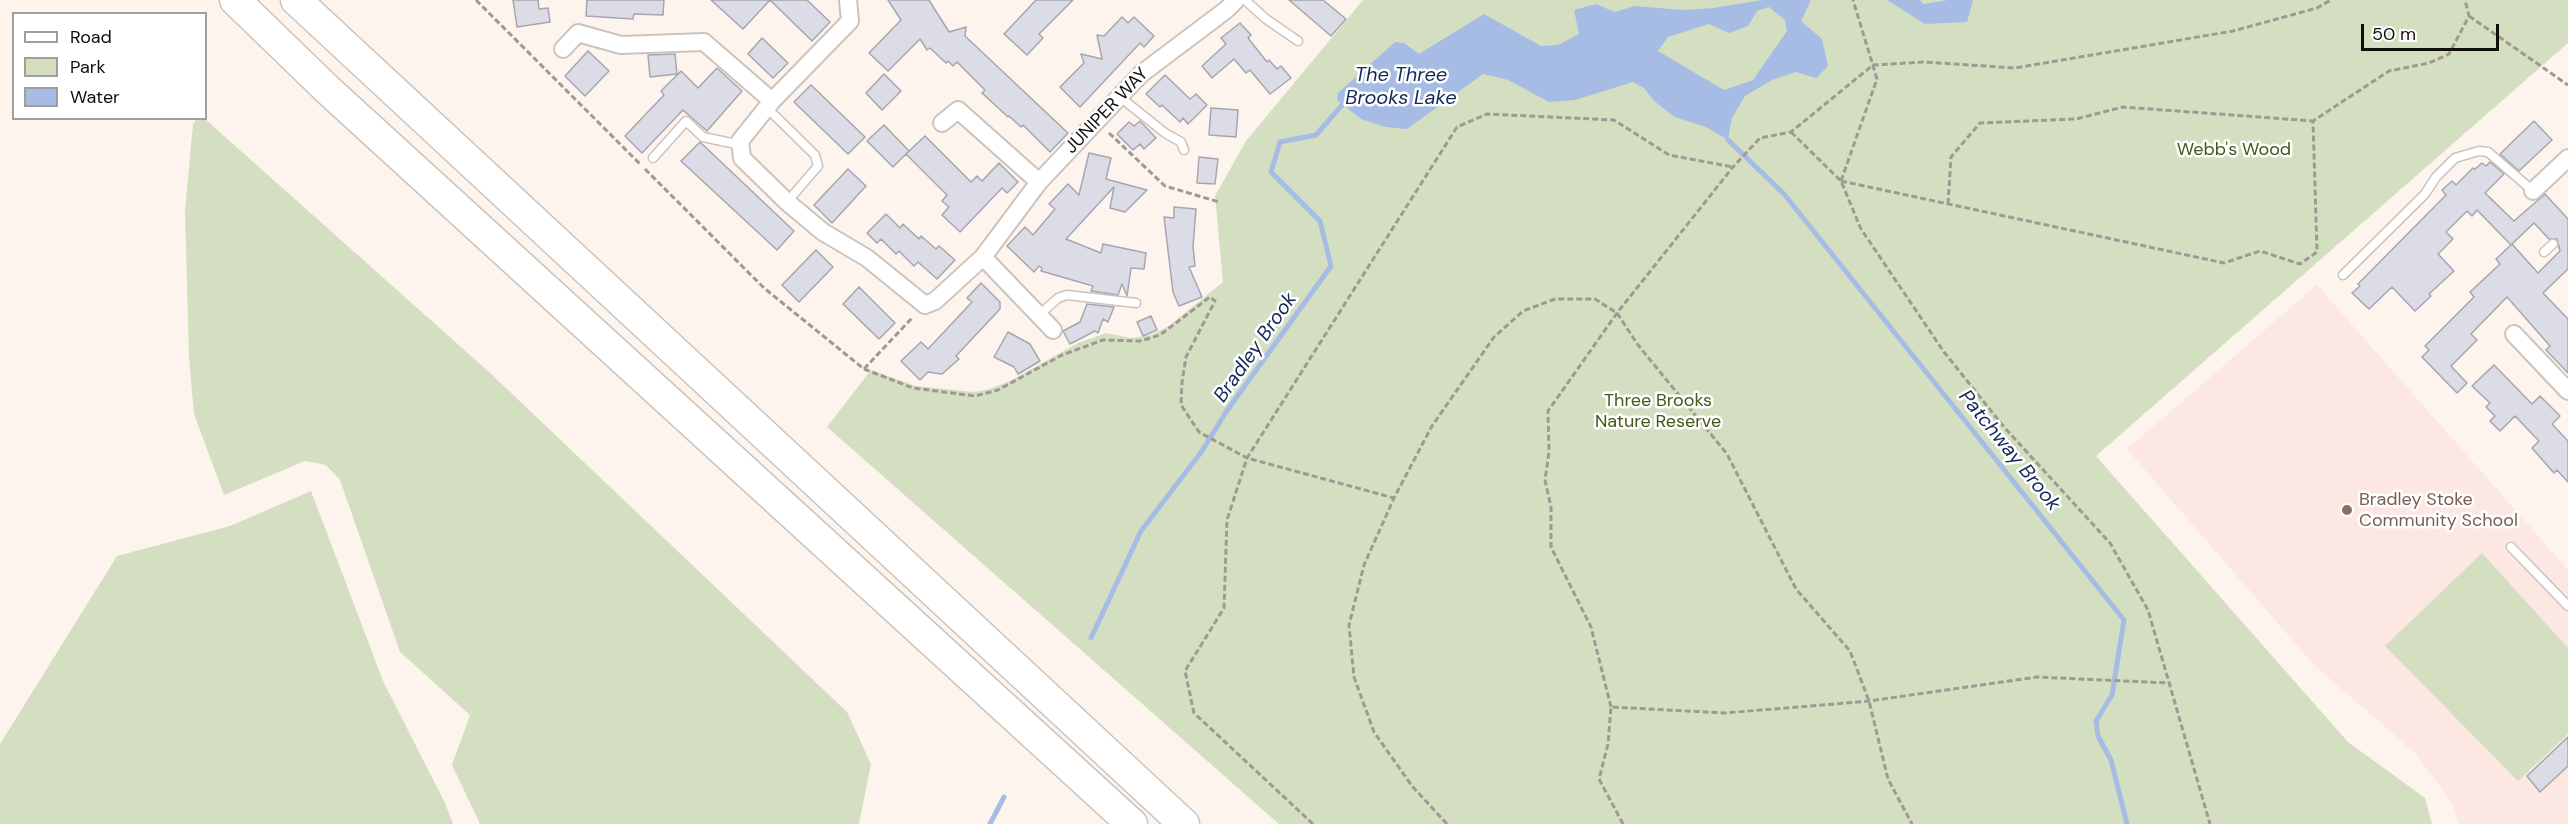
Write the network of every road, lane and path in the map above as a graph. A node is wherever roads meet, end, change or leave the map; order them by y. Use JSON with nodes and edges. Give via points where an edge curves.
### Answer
{"nodes":[{"id":1,"x":234,"y":0,"type":"edge"},
{"id":2,"x":296,"y":0,"type":"edge"},
{"id":3,"x":848,"y":0,"type":"edge"},
{"id":4,"x":1236,"y":0,"type":"edge"},
{"id":5,"x":1245,"y":0,"type":"edge"},
{"id":6,"x":1853,"y":0,"type":"edge"},
{"id":7,"x":2331,"y":0,"type":"edge"},
{"id":8,"x":2465,"y":0,"type":"edge"},
{"id":9,"x":2469,"y":16,"type":"junction"},
{"id":10,"x":1298,"y":41,"type":"dead end"},
{"id":11,"x":563,"y":49,"type":"dead end"},
{"id":12,"x":1873,"y":65,"type":"junction"},
{"id":13,"x":2568,"y":85,"type":"edge"},
{"id":14,"x":1120,"y":97,"type":"junction"},
{"id":15,"x":770,"y":105,"type":"junction"},
{"id":16,"x":2313,"y":121,"type":"junction"},
{"id":17,"x":1097,"y":122,"type":"junction"},
{"id":18,"x":942,"y":123,"type":"dead end"},
{"id":19,"x":1791,"y":132,"type":"junction"},
{"id":20,"x":741,"y":145,"type":"junction"},
{"id":21,"x":1184,"y":150,"type":"dead end"},
{"id":22,"x":653,"y":158,"type":"dead end"},
{"id":23,"x":2562,"y":164,"type":"edge"},
{"id":24,"x":1733,"y":167,"type":"junction"},
{"id":25,"x":1841,"y":181,"type":"junction"},
{"id":26,"x":1039,"y":182,"type":"junction"},
{"id":27,"x":2568,"y":182,"type":"edge"},
{"id":28,"x":2533,"y":191,"type":"joint"},
{"id":29,"x":788,"y":202,"type":"junction"},
{"id":30,"x":1219,"y":202,"type":"dead end"},
{"id":31,"x":1948,"y":204,"type":"junction"},
{"id":32,"x":2553,"y":244,"type":"dead end"},
{"id":33,"x":2544,"y":252,"type":"dead end"},
{"id":34,"x":983,"y":257,"type":"junction"},
{"id":35,"x":2343,"y":275,"type":"dead end"},
{"id":36,"x":1136,"y":303,"type":"dead end"},
{"id":37,"x":925,"y":304,"type":"junction"},
{"id":38,"x":1617,"y":313,"type":"junction"},
{"id":39,"x":1039,"y":315,"type":"junction"},
{"id":40,"x":1053,"y":330,"type":"dead end"},
{"id":41,"x":2514,"y":334,"type":"dead end"},
{"id":42,"x":864,"y":369,"type":"dead end"},
{"id":43,"x":2568,"y":391,"type":"edge"},
{"id":44,"x":1199,"y":432,"type":"dead end"},
{"id":45,"x":1247,"y":458,"type":"junction"},
{"id":46,"x":1394,"y":498,"type":"junction"},
{"id":47,"x":2511,"y":547,"type":"dead end"},
{"id":48,"x":2568,"y":606,"type":"edge"},
{"id":49,"x":2169,"y":683,"type":"junction"},
{"id":50,"x":1869,"y":701,"type":"junction"},
{"id":51,"x":1611,"y":707,"type":"junction"},
{"id":52,"x":1132,"y":824,"type":"edge"},
{"id":53,"x":1184,"y":824,"type":"edge"},
{"id":54,"x":1313,"y":824,"type":"edge"},
{"id":55,"x":1447,"y":824,"type":"edge"},
{"id":56,"x":1623,"y":824,"type":"edge"},
{"id":57,"x":1912,"y":824,"type":"edge"},
{"id":58,"x":2210,"y":824,"type":"edge"}],
"edges":[{"from":1,"to":52,"type":"highway"},
{"from":2,"to":53,"type":"highway"},
{"from":3,"to":15,"type":"street","via":[[850,21]]},
{"from":4,"to":14,"type":"street","name":"JUNIPER WAY","via":[[1141,74]]},
{"from":5,"to":10,"type":"lane"},
{"from":6,"to":12,"type":"path"},
{"from":7,"to":12,"type":"path","via":[[2317,8],[2233,31],[2015,68],[1924,62]]},
{"from":8,"to":9,"type":"path"},
{"from":9,"to":13,"type":"path"},
{"from":9,"to":16,"type":"path","via":[[2449,54],[2429,63],[2389,71]]},
{"from":11,"to":15,"type":"street","via":[[578,33],[621,45],[704,42]]},
{"from":12,"to":19,"type":"path"},
{"from":12,"to":25,"type":"path","via":[[1877,79]]},
{"from":14,"to":17,"type":"street","name":"JUNIPER WAY"},
{"from":14,"to":21,"type":"lane","via":[[1181,142]]},
{"from":15,"to":20,"type":"street","via":[[740,141]]},
{"from":15,"to":29,"type":"lane","via":[[815,155],[818,166]]},
{"from":16,"to":31,"type":"path","via":[[2123,107],[2076,119],[1980,123],[1951,157]]},
{"from":16,"to":31,"type":"path","via":[[2317,252],[2300,264],[2260,250],[2224,263]]},
{"from":17,"to":26,"type":"street","name":"JUNIPER WAY"},
{"from":17,"to":30,"type":"path","via":[[1165,186]]},
{"from":18,"to":26,"type":"street","via":[[958,111]]},
{"from":19,"to":24,"type":"path","via":[[1760,138]]},
{"from":19,"to":25,"type":"path"},
{"from":20,"to":22,"type":"lane","via":[[703,136],[686,121]]},
{"from":20,"to":29,"type":"street","via":[[742,158]]},
{"from":23,"to":27,"type":"street"},
{"from":23,"to":28,"type":"street"},
{"from":24,"to":38,"type":"path"},
{"from":24,"to":45,"type":"path","via":[[1669,155],[1614,120],[1487,114],[1457,127]]},
{"from":25,"to":31,"type":"path"},
{"from":25,"to":49,"type":"path","via":[[1861,229],[1944,352],[2004,428],[2110,543],[2148,610]]},
{"from":26,"to":34,"type":"street","name":"JUNIPER WAY"},
{"from":28,"to":35,"type":"lane","via":[[2488,152],[2455,158],[2426,194]]},
{"from":29,"to":37,"type":"street","via":[[823,232],[867,258]]},
{"from":32,"to":33,"type":"lane"},
{"from":34,"to":37,"type":"street","name":"JUNIPER WAY","via":[[935,301]]},
{"from":34,"to":39,"type":"street"},
{"from":36,"to":39,"type":"lane","via":[[1068,296],[1058,298]]},
{"from":37,"to":42,"type":"path"},
{"from":38,"to":46,"type":"path","via":[[1595,299],[1555,299],[1523,311],[1494,337],[1432,426]]},
{"from":38,"to":50,"type":"path","via":[[1638,345],[1727,454],[1796,589],[1850,651]]},
{"from":38,"to":51,"type":"path","via":[[1548,411],[1545,480],[1551,507],[1551,547],[1591,627]]},
{"from":39,"to":40,"type":"street"},
{"from":41,"to":43,"type":"street"},
{"from":44,"to":45,"type":"path"},
{"from":45,"to":46,"type":"path"},
{"from":45,"to":54,"type":"path","via":[[1227,520],[1224,608],[1185,671],[1194,713]]},
{"from":46,"to":55,"type":"path","via":[[1364,565],[1349,625],[1354,676],[1374,732],[1412,786]]},
{"from":47,"to":48,"type":"lane"},
{"from":49,"to":50,"type":"path","via":[[2037,677]]},
{"from":49,"to":58,"type":"path"},
{"from":50,"to":51,"type":"path","via":[[1725,713]]},
{"from":50,"to":57,"type":"path","via":[[1888,779]]},
{"from":51,"to":56,"type":"path","via":[[1608,744],[1599,779]]}]}
